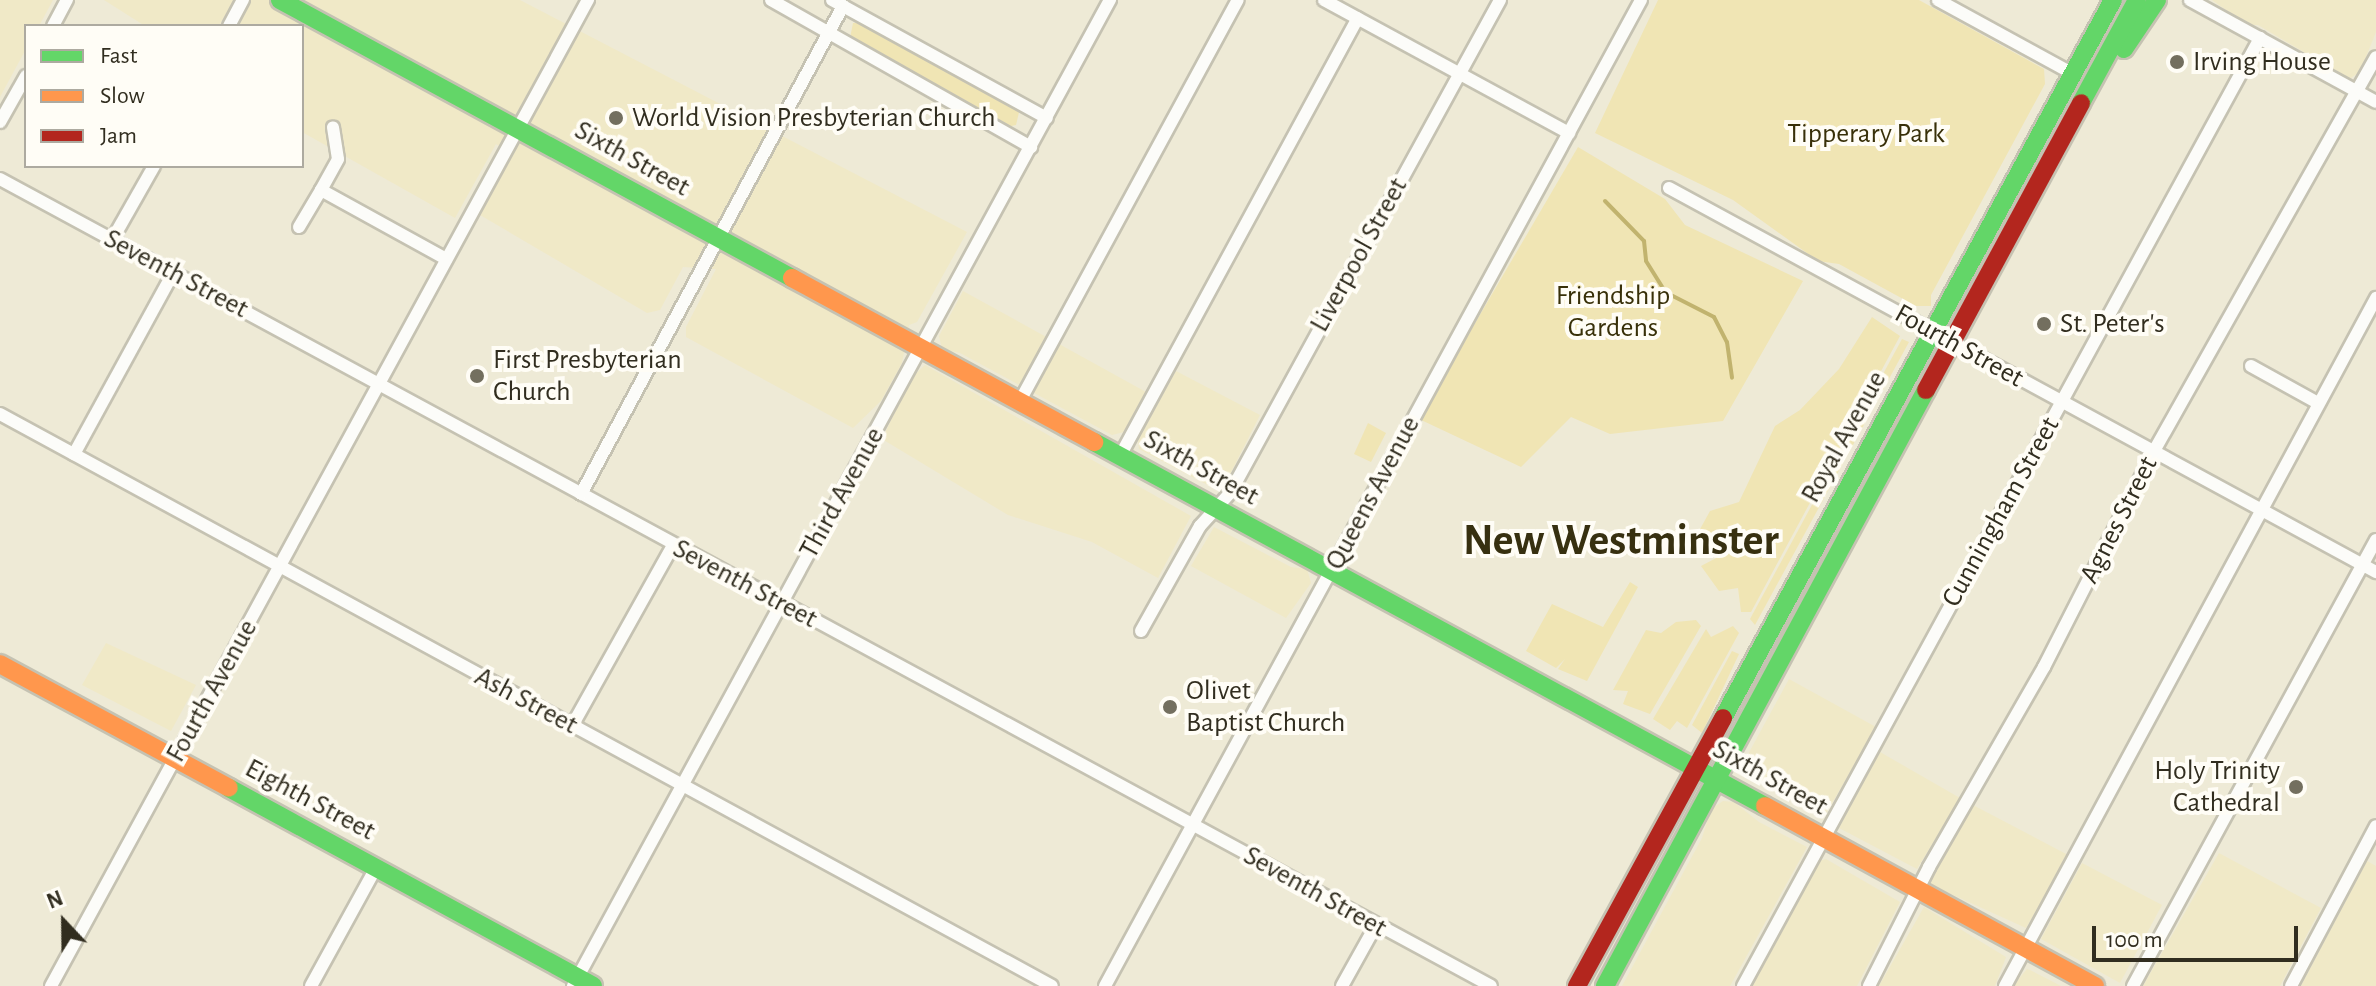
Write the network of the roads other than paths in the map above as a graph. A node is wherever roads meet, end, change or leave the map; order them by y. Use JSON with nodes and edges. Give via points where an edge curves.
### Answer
{"nodes":[{"id":1,"x":67,"y":0,"type":"edge"},
{"id":2,"x":243,"y":0,"type":"edge"},
{"id":3,"x":280,"y":0,"type":"edge"},
{"id":4,"x":588,"y":0,"type":"edge"},
{"id":5,"x":771,"y":0,"type":"edge"},
{"id":6,"x":1110,"y":0,"type":"edge"},
{"id":7,"x":1238,"y":0,"type":"edge"},
{"id":8,"x":1324,"y":0,"type":"edge"},
{"id":9,"x":1500,"y":0,"type":"edge"},
{"id":10,"x":1641,"y":0,"type":"edge"},
{"id":11,"x":1938,"y":0,"type":"edge"},
{"id":12,"x":2113,"y":0,"type":"edge"},
{"id":13,"x":2137,"y":0,"type":"edge"},
{"id":14,"x":2157,"y":0,"type":"edge"},
{"id":15,"x":2190,"y":0,"type":"edge"},
{"id":16,"x":838,"y":3,"type":"edge"},
{"id":17,"x":1358,"y":18,"type":"junction"},
{"id":18,"x":54,"y":24,"type":"edge"},
{"id":19,"x":230,"y":24,"type":"edge"},
{"id":20,"x":830,"y":32,"type":"junction"},
{"id":21,"x":2260,"y":38,"type":"junction"},
{"id":22,"x":2376,"y":57,"type":"edge"},
{"id":23,"x":1458,"y":73,"type":"junction"},
{"id":24,"x":2073,"y":74,"type":"junction"},
{"id":25,"x":24,"y":80,"type":"edge"},
{"id":26,"x":2092,"y":83,"type":"junction"},
{"id":27,"x":2356,"y":90,"type":"junction"},
{"id":28,"x":2376,"y":102,"type":"edge"},
{"id":29,"x":1047,"y":118,"type":"junction"},
{"id":30,"x":0,"y":122,"type":"edge"},
{"id":31,"x":333,"y":127,"type":"dead end"},
{"id":32,"x":517,"y":128,"type":"junction"},
{"id":33,"x":1569,"y":133,"type":"junction"},
{"id":34,"x":1031,"y":147,"type":"junction"},
{"id":35,"x":153,"y":168,"type":"edge"},
{"id":36,"x":0,"y":179,"type":"edge"},
{"id":37,"x":1669,"y":188,"type":"dead end"},
{"id":38,"x":321,"y":190,"type":"junction"},
{"id":39,"x":299,"y":227,"type":"dead end"},
{"id":40,"x":718,"y":238,"type":"junction"},
{"id":41,"x":112,"y":240,"type":"junction"},
{"id":42,"x":446,"y":259,"type":"junction"},
{"id":43,"x":173,"y":273,"type":"junction"},
{"id":44,"x":2376,"y":298,"type":"edge"},
{"id":45,"x":1934,"y":331,"type":"junction"},
{"id":46,"x":1951,"y":342,"type":"junction"},
{"id":47,"x":921,"y":349,"type":"junction"},
{"id":48,"x":2251,"y":366,"type":"dead end"},
{"id":49,"x":379,"y":383,"type":"junction"},
{"id":50,"x":1020,"y":401,"type":"junction"},
{"id":51,"x":2061,"y":402,"type":"junction"},
{"id":52,"x":2318,"y":403,"type":"junction"},
{"id":53,"x":0,"y":414,"type":"edge"},
{"id":54,"x":2154,"y":451,"type":"junction"},
{"id":55,"x":74,"y":454,"type":"junction"},
{"id":56,"x":1120,"y":456,"type":"junction"},
{"id":57,"x":581,"y":494,"type":"junction"},
{"id":58,"x":1218,"y":509,"type":"junction"},
{"id":59,"x":2260,"y":510,"type":"junction"},
{"id":60,"x":2376,"y":540,"type":"edge"},
{"id":61,"x":673,"y":545,"type":"junction"},
{"id":62,"x":2362,"y":565,"type":"junction"},
{"id":63,"x":279,"y":570,"type":"junction"},
{"id":64,"x":1331,"y":571,"type":"junction"},
{"id":65,"x":2376,"y":572,"type":"edge"},
{"id":66,"x":781,"y":603,"type":"junction"},
{"id":67,"x":1141,"y":631,"type":"dead end"},
{"id":68,"x":0,"y":664,"type":"edge"},
{"id":69,"x":572,"y":726,"type":"junction"},
{"id":70,"x":175,"y":759,"type":"junction"},
{"id":71,"x":1694,"y":768,"type":"junction"},
{"id":72,"x":1715,"y":779,"type":"junction"},
{"id":73,"x":682,"y":786,"type":"junction"},
{"id":74,"x":1193,"y":825,"type":"junction"},
{"id":75,"x":2376,"y":826,"type":"edge"},
{"id":76,"x":1824,"y":839,"type":"junction"},
{"id":77,"x":2371,"y":850,"type":"edge"},
{"id":78,"x":376,"y":868,"type":"junction"},
{"id":79,"x":1918,"y":890,"type":"junction"},
{"id":80,"x":1376,"y":925,"type":"junction"},
{"id":81,"x":2026,"y":949,"type":"junction"},
{"id":82,"x":582,"y":983,"type":"edge"},
{"id":83,"x":51,"y":986,"type":"edge"},
{"id":84,"x":311,"y":986,"type":"edge"},
{"id":85,"x":1052,"y":986,"type":"edge"},
{"id":86,"x":1105,"y":986,"type":"edge"},
{"id":87,"x":1342,"y":986,"type":"edge"},
{"id":88,"x":1491,"y":986,"type":"edge"},
{"id":89,"x":1577,"y":986,"type":"edge"},
{"id":90,"x":1605,"y":986,"type":"edge"},
{"id":91,"x":1743,"y":986,"type":"edge"},
{"id":92,"x":1869,"y":986,"type":"edge"},
{"id":93,"x":2005,"y":986,"type":"edge"},
{"id":94,"x":2095,"y":986,"type":"edge"},
{"id":95,"x":2133,"y":986,"type":"edge"},
{"id":96,"x":2291,"y":986,"type":"edge"}],
"edges":[{"from":1,"to":18,"type":"street"},
{"from":2,"to":19,"type":"street"},
{"from":3,"to":32,"type":"street","name":"Sixth Street"},
{"from":4,"to":32,"type":"street","name":"Fourth Avenue"},
{"from":5,"to":20,"type":"street"},
{"from":6,"to":29,"type":"street","name":"Third Avenue"},
{"from":7,"to":50,"type":"street"},
{"from":8,"to":17,"type":"street"},
{"from":9,"to":23,"type":"street","name":"Liverpool Street"},
{"from":10,"to":33,"type":"street","name":"Queens Avenue"},
{"from":11,"to":24,"type":"street"},
{"from":12,"to":24,"type":"street","name":"Royal Avenue"},
{"from":13,"to":26,"type":"street","name":"Royal Avenue"},
{"from":14,"to":26,"type":"street","via":[[2111,68]]},
{"from":15,"to":21,"type":"street"},
{"from":16,"to":20,"type":"street"},
{"from":16,"to":29,"type":"street"},
{"from":17,"to":23,"type":"street"},
{"from":17,"to":56,"type":"street"},
{"from":20,"to":34,"type":"street"},
{"from":20,"to":40,"type":"street"},
{"from":21,"to":27,"type":"street"},
{"from":21,"to":51,"type":"street","name":"Cunningham Street"},
{"from":22,"to":27,"type":"street","name":"Agnes Street"},
{"from":23,"to":33,"type":"street"},
{"from":23,"to":58,"type":"street","name":"Liverpool Street"},
{"from":24,"to":45,"type":"street","name":"Royal Avenue"},
{"from":25,"to":30,"type":"street"},
{"from":26,"to":46,"type":"street","name":"Royal Avenue"},
{"from":27,"to":28,"type":"street"},
{"from":27,"to":54,"type":"street","name":"Agnes Street"},
{"from":29,"to":34,"type":"street","name":"Third Avenue"},
{"from":31,"to":38,"type":"street","via":[[338,159]]},
{"from":32,"to":40,"type":"street","name":"Sixth Street"},
{"from":32,"to":42,"type":"street","name":"Fourth Avenue"},
{"from":33,"to":64,"type":"street","name":"Queens Avenue"},
{"from":34,"to":47,"type":"street","name":"Third Avenue"},
{"from":35,"to":41,"type":"street"},
{"from":36,"to":41,"type":"street","name":"Seventh Street"},
{"from":37,"to":45,"type":"street","name":"Fourth Street"},
{"from":38,"to":39,"type":"street"},
{"from":38,"to":42,"type":"street"},
{"from":40,"to":47,"type":"street","name":"Sixth Street"},
{"from":40,"to":57,"type":"street"},
{"from":41,"to":43,"type":"street","name":"Seventh Street"},
{"from":42,"to":49,"type":"street","name":"Fourth Avenue"},
{"from":43,"to":49,"type":"street","name":"Seventh Street"},
{"from":43,"to":55,"type":"street"},
{"from":44,"to":52,"type":"street"},
{"from":45,"to":46,"type":"street","name":"Fourth Street"},
{"from":45,"to":71,"type":"street","name":"Royal Avenue"},
{"from":46,"to":51,"type":"street","name":"Fourth Street"},
{"from":46,"to":72,"type":"street","name":"Royal Avenue"},
{"from":47,"to":50,"type":"street","name":"Sixth Street"},
{"from":47,"to":66,"type":"street","name":"Third Avenue"},
{"from":48,"to":52,"type":"street"},
{"from":49,"to":57,"type":"street","name":"Seventh Street"},
{"from":49,"to":63,"type":"street","name":"Fourth Avenue"},
{"from":50,"to":56,"type":"street","name":"Sixth Street"},
{"from":51,"to":54,"type":"street","name":"Fourth Street"},
{"from":51,"to":76,"type":"street","name":"Cunningham Street"},
{"from":52,"to":59,"type":"street"},
{"from":53,"to":55,"type":"street","name":"Ash Street"},
{"from":54,"to":59,"type":"street","name":"Fourth Street"},
{"from":54,"to":79,"type":"street","name":"Agnes Street","via":[[2044,667]]},
{"from":55,"to":63,"type":"street","name":"Ash Street"},
{"from":56,"to":58,"type":"street","name":"Sixth Street"},
{"from":57,"to":61,"type":"street","name":"Seventh Street"},
{"from":58,"to":64,"type":"street","name":"Sixth Street"},
{"from":58,"to":67,"type":"street","name":"Liverpool Street","via":[[1200,526]]},
{"from":59,"to":62,"type":"street","name":"Fourth Street"},
{"from":59,"to":81,"type":"street"},
{"from":60,"to":62,"type":"street"},
{"from":61,"to":66,"type":"street","name":"Seventh Street"},
{"from":61,"to":69,"type":"street"},
{"from":62,"to":65,"type":"street","name":"Fourth Street"},
{"from":62,"to":95,"type":"street"},
{"from":63,"to":69,"type":"street","name":"Ash Street"},
{"from":63,"to":70,"type":"street","name":"Fourth Avenue"},
{"from":64,"to":71,"type":"street","name":"Sixth Street"},
{"from":64,"to":74,"type":"street","name":"Queens Avenue"},
{"from":66,"to":73,"type":"street","name":"Third Avenue"},
{"from":66,"to":74,"type":"street","name":"Seventh Street"},
{"from":68,"to":70,"type":"street","name":"Eighth Street"},
{"from":69,"to":73,"type":"street","name":"Ash Street"},
{"from":70,"to":78,"type":"street","name":"Eighth Street"},
{"from":70,"to":83,"type":"street","name":"Fourth Avenue"},
{"from":71,"to":72,"type":"street","name":"Sixth Street"},
{"from":71,"to":89,"type":"street","name":"Royal Avenue"},
{"from":72,"to":76,"type":"street","name":"Sixth Street"},
{"from":72,"to":90,"type":"street","name":"Royal Avenue"},
{"from":73,"to":82,"type":"street","name":"Third Avenue"},
{"from":73,"to":85,"type":"street","name":"Ash Street"},
{"from":74,"to":80,"type":"street","name":"Seventh Street"},
{"from":74,"to":86,"type":"street","name":"Queens Avenue"},
{"from":75,"to":77,"type":"street"},
{"from":76,"to":79,"type":"street","name":"Sixth Street"},
{"from":76,"to":91,"type":"street","name":"Cunningham Street"},
{"from":77,"to":96,"type":"street"},
{"from":78,"to":82,"type":"street","name":"Eighth Street"},
{"from":78,"to":84,"type":"street"},
{"from":79,"to":81,"type":"street","name":"Sixth Street"},
{"from":79,"to":92,"type":"street","name":"Agnes Street"},
{"from":80,"to":87,"type":"street"},
{"from":80,"to":88,"type":"street","name":"Seventh Street"},
{"from":81,"to":93,"type":"street"},
{"from":81,"to":94,"type":"street","name":"Sixth Street"}]}
